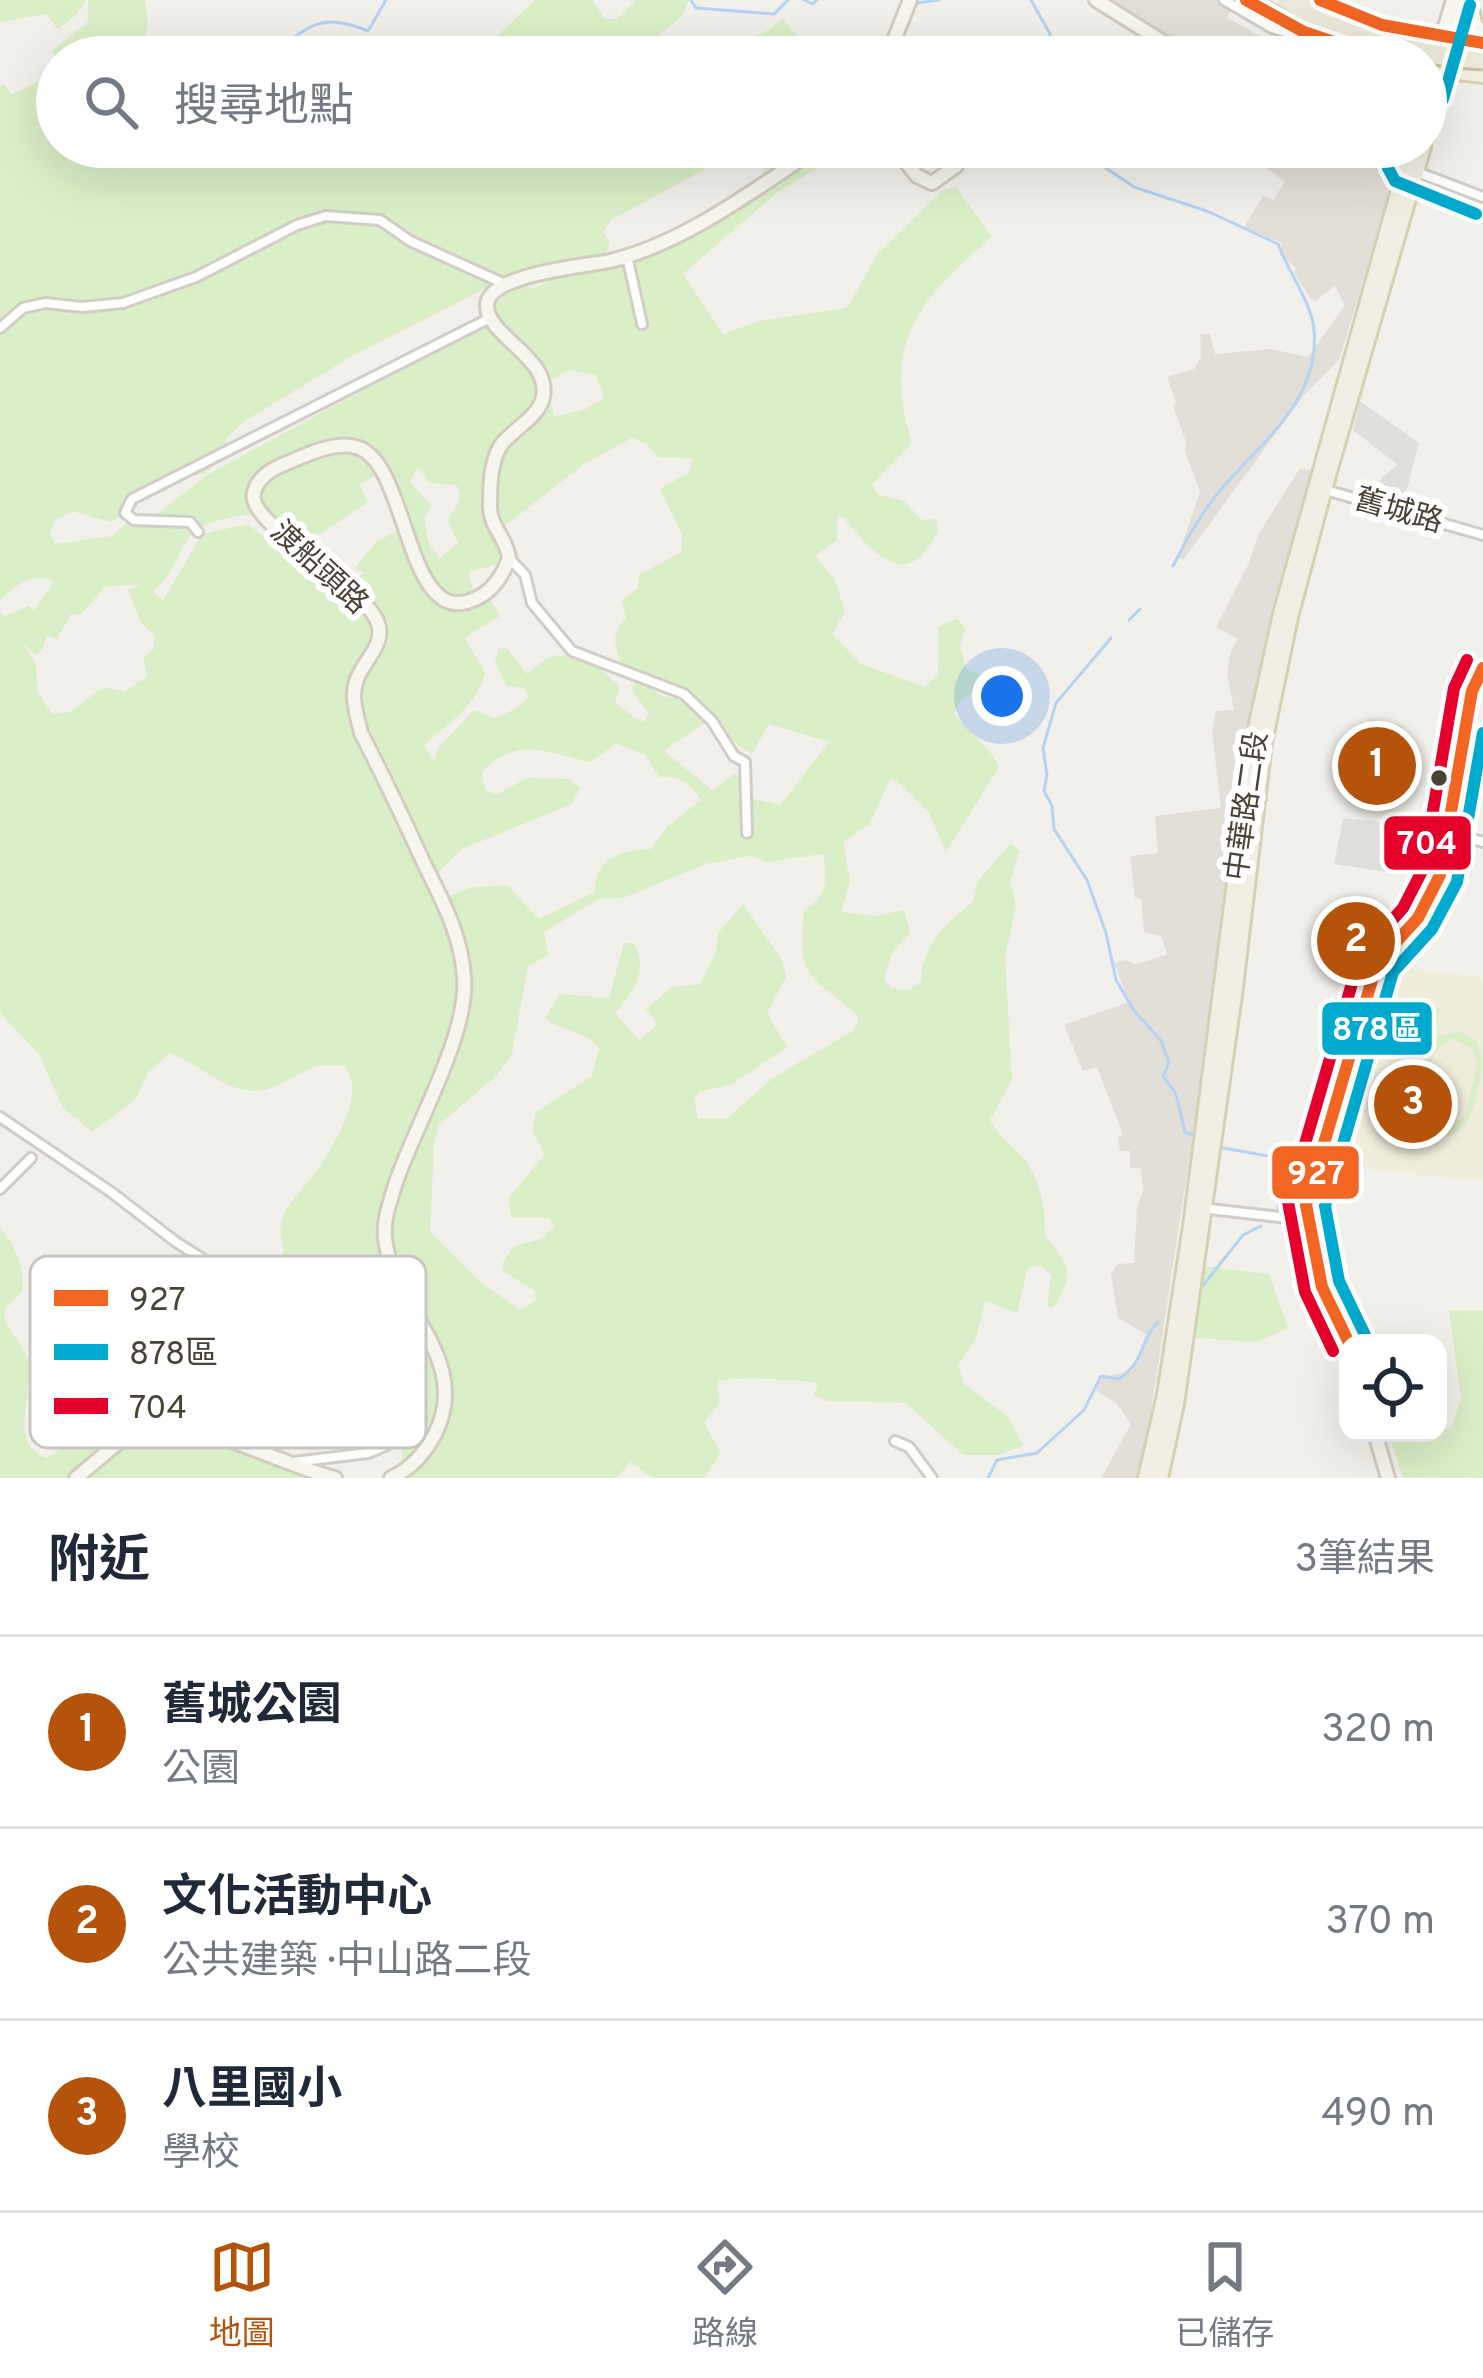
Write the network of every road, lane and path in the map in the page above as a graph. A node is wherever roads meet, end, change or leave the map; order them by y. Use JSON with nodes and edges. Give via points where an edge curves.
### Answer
{"nodes":[{"id":1,"x":1096,"y":0,"type":"edge"},
{"id":2,"x":1224,"y":0,"type":"edge"},
{"id":3,"x":1246,"y":0,"type":"edge"},
{"id":4,"x":1286,"y":0,"type":"edge"},
{"id":5,"x":1306,"y":0,"type":"edge"},
{"id":6,"x":1320,"y":0,"type":"edge"},
{"id":7,"x":1453,"y":0,"type":"edge"},
{"id":8,"x":1467,"y":0,"type":"edge"},
{"id":9,"x":908,"y":3,"type":"edge"},
{"id":10,"x":895,"y":36,"type":"edge"},
{"id":11,"x":1153,"y":36,"type":"edge"},
{"id":12,"x":1300,"y":36,"type":"edge"},
{"id":13,"x":1316,"y":36,"type":"edge"},
{"id":14,"x":1356,"y":36,"type":"edge"},
{"id":15,"x":1394,"y":36,"type":"edge"},
{"id":16,"x":1437,"y":36,"type":"edge"},
{"id":17,"x":1448,"y":38,"type":"junction"},
{"id":18,"x":1447,"y":42,"type":"edge"},
{"id":19,"x":1483,"y":43,"type":"edge"},
{"id":20,"x":1447,"y":55,"type":"edge"},
{"id":21,"x":1483,"y":61,"type":"edge"},
{"id":22,"x":1447,"y":70,"type":"edge"},
{"id":23,"x":1483,"y":75,"type":"edge"},
{"id":24,"x":785,"y":168,"type":"edge"},
{"id":25,"x":911,"y":168,"type":"edge"},
{"id":26,"x":953,"y":168,"type":"edge"},
{"id":27,"x":1411,"y":169,"type":"joint"},
{"id":28,"x":1483,"y":197,"type":"edge"},
{"id":29,"x":627,"y":256,"type":"junction"},
{"id":30,"x":506,"y":285,"type":"junction"},
{"id":31,"x":490,"y":318,"type":"junction"},
{"id":32,"x":642,"y":324,"type":"dead end"},
{"id":33,"x":0,"y":328,"type":"edge"},
{"id":34,"x":1319,"y":488,"type":"junction"},
{"id":35,"x":198,"y":532,"type":"dead end"},
{"id":36,"x":1483,"y":535,"type":"edge"},
{"id":37,"x":509,"y":557,"type":"junction"},
{"id":38,"x":1483,"y":668,"type":"edge"},
{"id":39,"x":1408,"y":821,"type":"dead end"},
{"id":40,"x":1450,"y":832,"type":"junction"},
{"id":41,"x":747,"y":833,"type":"dead end"},
{"id":42,"x":1483,"y":842,"type":"edge"},
{"id":43,"x":0,"y":1117,"type":"edge"},
{"id":44,"x":32,"y":1158,"type":"dead end"},
{"id":45,"x":0,"y":1189,"type":"edge"},
{"id":46,"x":1198,"y":1207,"type":"junction"},
{"id":47,"x":1306,"y":1220,"type":"junction"},
{"id":48,"x":198,"y":1256,"type":"edge"},
{"id":49,"x":388,"y":1256,"type":"edge"},
{"id":50,"x":1185,"y":1301,"type":"junction"},
{"id":51,"x":426,"y":1329,"type":"edge"},
{"id":52,"x":1345,"y":1334,"type":"edge"},
{"id":53,"x":895,"y":1441,"type":"dead end"},
{"id":54,"x":1378,"y":1442,"type":"edge"},
{"id":55,"x":115,"y":1448,"type":"edge"},
{"id":56,"x":246,"y":1448,"type":"edge"},
{"id":57,"x":380,"y":1448,"type":"edge"},
{"id":58,"x":286,"y":1464,"type":"junction"},
{"id":59,"x":76,"y":1478,"type":"edge"},
{"id":60,"x":335,"y":1478,"type":"edge"},
{"id":61,"x":391,"y":1478,"type":"edge"},
{"id":62,"x":932,"y":1478,"type":"edge"},
{"id":63,"x":1146,"y":1478,"type":"edge"},
{"id":64,"x":1160,"y":1478,"type":"edge"},
{"id":65,"x":1388,"y":1478,"type":"edge"}],
"edges":[{"from":1,"to":11,"type":"street"},
{"from":2,"to":12,"type":"street"},
{"from":3,"to":13,"type":"highway"},
{"from":4,"to":14,"type":"highway","bridge":true},
{"from":5,"to":15,"type":"highway","bridge":true},
{"from":6,"to":16,"type":"street","via":[[1382,26]]},
{"from":7,"to":17,"type":"street"},
{"from":8,"to":17,"type":"street"},
{"from":8,"to":19,"type":"street"},
{"from":9,"to":10,"type":"street"},
{"from":17,"to":19,"type":"main road"},
{"from":18,"to":19,"type":"highway","bridge":true},
{"from":20,"to":21,"type":"highway","bridge":true},
{"from":22,"to":23,"type":"main road"},
{"from":24,"to":29,"type":"street"},
{"from":25,"to":26,"type":"street","via":[[932,183]]},
{"from":27,"to":28,"type":"street"},
{"from":27,"to":34,"type":"main road","name":"中華路二段"},
{"from":29,"to":30,"type":"street"},
{"from":29,"to":32,"type":"street"},
{"from":30,"to":31,"type":"street","via":[[486,303]]},
{"from":30,"to":33,"type":"street","via":[[380,220],[346,214],[297,225],[196,277],[123,303],[46,303],[22,308]]},
{"from":31,"to":35,"type":"street","via":[[132,499],[125,513],[190,522]]},
{"from":31,"to":37,"type":"street","via":[[525,352],[544,396],[498,449],[492,471],[489,514]]},
{"from":34,"to":36,"type":"street","name":"舊城路"},
{"from":34,"to":46,"type":"main road","name":"中華路二段","via":[[1280,614],[1253,742]]},
{"from":37,"to":41,"type":"street","via":[[525,575],[532,603],[572,651],[684,694],[712,722],[745,762]]},
{"from":37,"to":49,"type":"street","name":"渡船頭路","via":[[484,594],[470,602],[440,597],[381,468],[364,449],[310,453],[272,470],[255,491],[264,515],[377,621],[379,640],[356,680],[353,703],[457,930],[465,981],[452,1043],[385,1216]]},
{"from":38,"to":40,"type":"street","via":[[1472,691]]},
{"from":39,"to":40,"type":"street"},
{"from":40,"to":42,"type":"street"},
{"from":40,"to":47,"type":"street","via":[[1418,918],[1377,963]]},
{"from":43,"to":48,"type":"street"},
{"from":44,"to":45,"type":"street"},
{"from":46,"to":47,"type":"street"},
{"from":46,"to":50,"type":"main road","name":"中華路二段"},
{"from":47,"to":52,"type":"street","via":[[1322,1287]]},
{"from":50,"to":63,"type":"main road","name":"中華路二段"},
{"from":50,"to":64,"type":"main road","name":"中華路二段"},
{"from":51,"to":61,"type":"street","name":"渡船頭路","via":[[445,1378],[446,1412],[428,1448]]},
{"from":53,"to":62,"type":"street"},
{"from":54,"to":65,"type":"street"},
{"from":55,"to":59,"type":"street"},
{"from":56,"to":58,"type":"street"},
{"from":57,"to":58,"type":"street"},
{"from":58,"to":60,"type":"street"}]}
